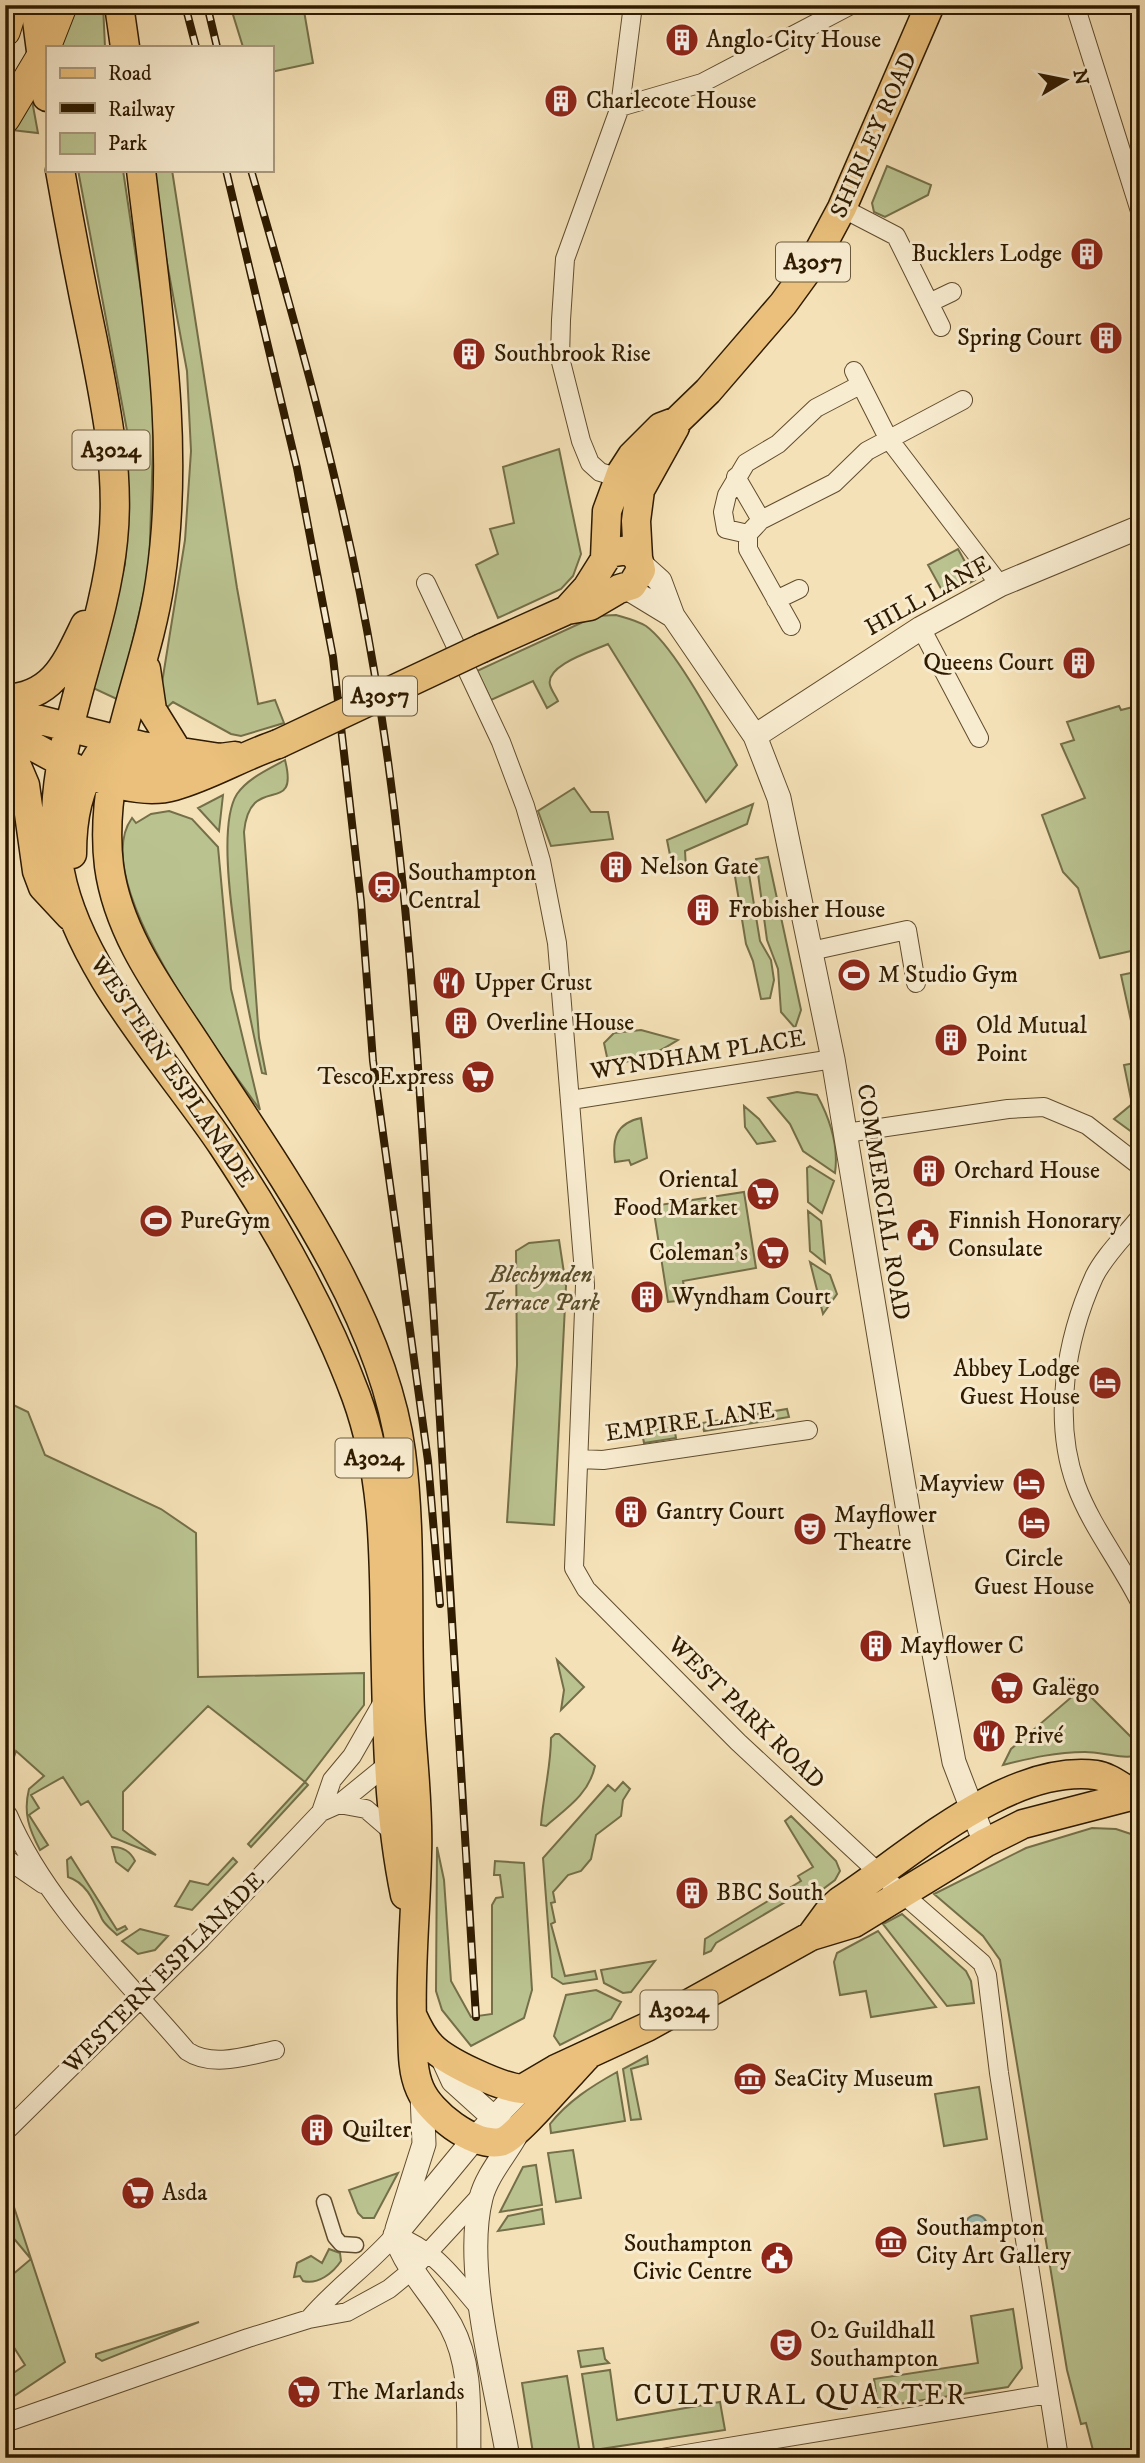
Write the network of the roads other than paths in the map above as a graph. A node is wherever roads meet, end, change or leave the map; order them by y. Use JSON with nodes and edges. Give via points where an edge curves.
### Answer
{"nodes":[{"id":1,"x":13,"y":5,"type":"edge"},
{"id":2,"x":35,"y":5,"type":"edge"},
{"id":3,"x":62,"y":5,"type":"edge"},
{"id":4,"x":119,"y":5,"type":"edge"},
{"id":5,"x":633,"y":5,"type":"edge"},
{"id":6,"x":851,"y":5,"type":"edge"},
{"id":7,"x":930,"y":5,"type":"edge"},
{"id":8,"x":1074,"y":5,"type":"edge"},
{"id":9,"x":5,"y":31,"type":"edge"},
{"id":10,"x":125,"y":46,"type":"edge"},
{"id":11,"x":41,"y":56,"type":"junction"},
{"id":12,"x":46,"y":90,"type":"edge"},
{"id":13,"x":620,"y":107,"type":"junction"},
{"id":14,"x":5,"y":118,"type":"edge"},
{"id":15,"x":60,"y":172,"type":"edge"},
{"id":16,"x":141,"y":172,"type":"edge"},
{"id":17,"x":842,"y":208,"type":"junction"},
{"id":18,"x":1140,"y":211,"type":"edge"},
{"id":19,"x":952,"y":292,"type":"dead end"},
{"id":20,"x":929,"y":303,"type":"junction"},
{"id":21,"x":941,"y":327,"type":"dead end"},
{"id":22,"x":962,"y":400,"type":"dead end"},
{"id":23,"x":677,"y":421,"type":"junction"},
{"id":24,"x":888,"y":438,"type":"junction"},
{"id":25,"x":621,"y":474,"type":"junction"},
{"id":26,"x":736,"y":477,"type":"junction"},
{"id":27,"x":761,"y":520,"type":"junction"},
{"id":28,"x":1140,"y":527,"type":"edge"},
{"id":29,"x":748,"y":534,"type":"junction"},
{"id":30,"x":622,"y":571,"type":"junction"},
{"id":31,"x":106,"y":582,"type":"junction"},
{"id":32,"x":426,"y":583,"type":"dead end"},
{"id":33,"x":1000,"y":585,"type":"junction"},
{"id":34,"x":799,"y":589,"type":"dead end"},
{"id":35,"x":776,"y":600,"type":"junction"},
{"id":36,"x":791,"y":626,"type":"dead end"},
{"id":37,"x":920,"y":628,"type":"junction"},
{"id":38,"x":145,"y":655,"type":"junction"},
{"id":39,"x":5,"y":699,"type":"edge"},
{"id":40,"x":5,"y":711,"type":"edge"},
{"id":41,"x":5,"y":730,"type":"edge"},
{"id":42,"x":68,"y":730,"type":"junction"},
{"id":43,"x":755,"y":736,"type":"junction"},
{"id":44,"x":5,"y":738,"type":"edge"},
{"id":45,"x":979,"y":738,"type":"dead end"},
{"id":46,"x":178,"y":752,"type":"junction"},
{"id":47,"x":244,"y":755,"type":"junction"},
{"id":48,"x":60,"y":761,"type":"junction"},
{"id":49,"x":107,"y":762,"type":"junction"},
{"id":50,"x":197,"y":776,"type":"junction"},
{"id":51,"x":163,"y":788,"type":"junction"},
{"id":52,"x":107,"y":833,"type":"junction"},
{"id":53,"x":77,"y":923,"type":"junction"},
{"id":54,"x":811,"y":951,"type":"junction"},
{"id":55,"x":916,"y":983,"type":"dead end"},
{"id":56,"x":833,"y":1059,"type":"junction"},
{"id":57,"x":571,"y":1100,"type":"junction"},
{"id":58,"x":846,"y":1133,"type":"junction"},
{"id":59,"x":1140,"y":1166,"type":"edge"},
{"id":60,"x":1140,"y":1217,"type":"edge"},
{"id":61,"x":808,"y":1430,"type":"dead end"},
{"id":62,"x":579,"y":1459,"type":"junction"},
{"id":63,"x":1140,"y":1602,"type":"edge"},
{"id":64,"x":386,"y":1696,"type":"junction"},
{"id":65,"x":396,"y":1753,"type":"junction"},
{"id":66,"x":352,"y":1756,"type":"junction"},
{"id":67,"x":1138,"y":1795,"type":"edge"},
{"id":68,"x":339,"y":1804,"type":"junction"},
{"id":69,"x":972,"y":1811,"type":"junction"},
{"id":70,"x":321,"y":1812,"type":"junction"},
{"id":71,"x":6,"y":1814,"type":"edge"},
{"id":72,"x":395,"y":1834,"type":"junction"},
{"id":73,"x":985,"y":1843,"type":"junction"},
{"id":74,"x":5,"y":1858,"type":"edge"},
{"id":75,"x":881,"y":1875,"type":"junction"},
{"id":76,"x":49,"y":1887,"type":"junction"},
{"id":77,"x":902,"y":1894,"type":"junction"},
{"id":78,"x":412,"y":1928,"type":"junction"},
{"id":79,"x":811,"y":1936,"type":"junction"},
{"id":80,"x":142,"y":1998,"type":"junction"},
{"id":81,"x":412,"y":2015,"type":"junction"},
{"id":82,"x":275,"y":2050,"type":"dead end"},
{"id":83,"x":442,"y":2057,"type":"junction"},
{"id":84,"x":586,"y":2057,"type":"junction"},
{"id":85,"x":522,"y":2089,"type":"junction"},
{"id":86,"x":422,"y":2094,"type":"junction"},
{"id":87,"x":484,"y":2128,"type":"junction"},
{"id":88,"x":5,"y":2132,"type":"edge"},
{"id":89,"x":515,"y":2137,"type":"junction"},
{"id":90,"x":481,"y":2195,"type":"junction"},
{"id":91,"x":324,"y":2202,"type":"dead end"},
{"id":92,"x":395,"y":2235,"type":"junction"},
{"id":93,"x":356,"y":2245,"type":"dead end"},
{"id":94,"x":430,"y":2252,"type":"junction"},
{"id":95,"x":411,"y":2271,"type":"junction"},
{"id":96,"x":483,"y":2313,"type":"junction"},
{"id":97,"x":309,"y":2319,"type":"junction"},
{"id":98,"x":1049,"y":2394,"type":"junction"},
{"id":99,"x":5,"y":2423,"type":"edge"},
{"id":100,"x":469,"y":2458,"type":"edge"},
{"id":101,"x":508,"y":2458,"type":"edge"},
{"id":102,"x":662,"y":2458,"type":"edge"},
{"id":103,"x":1059,"y":2458,"type":"edge"}],
"edges":[{"from":1,"to":9,"type":"highway"},
{"from":2,"to":11,"type":"main road"},
{"from":3,"to":11,"type":"highway"},
{"from":4,"to":10,"type":"main road"},
{"from":5,"to":13,"type":"street"},
{"from":6,"to":13,"type":"street","via":[[702,83]]},
{"from":7,"to":17,"type":"main road","name":"SHIRLEY ROAD","number":"A3057"},
{"from":8,"to":18,"type":"street"},
{"from":11,"to":12,"type":"main road"},
{"from":11,"to":14,"type":"highway"},
{"from":13,"to":25,"type":"street","via":[[565,259],[560,358],[590,463],[600,472]]},
{"from":15,"to":31,"type":"main road","number":"A3024","via":[[109,431],[114,501]]},
{"from":16,"to":38,"type":"main road","number":"A3024","via":[[169,417],[166,531]]},
{"from":17,"to":20,"type":"street","via":[[896,236]]},
{"from":17,"to":23,"type":"main road","name":"SHIRLEY ROAD","number":"A3057","via":[[812,264],[783,304]]},
{"from":19,"to":20,"type":"street"},
{"from":20,"to":21,"type":"street"},
{"from":22,"to":24,"type":"street"},
{"from":23,"to":25,"type":"main road","name":"SHIRLEY ROAD","number":"A3057","via":[[648,439]]},
{"from":23,"to":30,"type":"main road","name":"SHIRLEY ROAD","number":"A3057","via":[[640,490]]},
{"from":24,"to":26,"type":"street","via":[[857,378],[778,444],[746,463]]},
{"from":24,"to":27,"type":"street","via":[[834,483]]},
{"from":24,"to":33,"type":"street"},
{"from":25,"to":30,"type":"main road","name":"SHIRLEY ROAD","number":"A3057","via":[[607,511]]},
{"from":26,"to":27,"type":"street"},
{"from":26,"to":29,"type":"street","via":[[723,522],[731,532]]},
{"from":27,"to":29,"type":"street"},
{"from":28,"to":33,"type":"street","name":"HILL LANE"},
{"from":29,"to":35,"type":"street","via":[[748,549]]},
{"from":30,"to":43,"type":"street","name":"COMMERCIAL ROAD","via":[[673,616]]},
{"from":30,"to":47,"type":"main road","number":"A3057","bridge":true,"via":[[590,606],[567,610],[278,744]]},
{"from":31,"to":39,"type":"main road","via":[[61,670],[38,692]]},
{"from":31,"to":42,"type":"main road","number":"A3024"},
{"from":32,"to":57,"type":"street","via":[[501,742],[538,850],[560,964]]},
{"from":33,"to":37,"type":"street","name":"HILL LANE"},
{"from":34,"to":35,"type":"street"},
{"from":35,"to":36,"type":"street"},
{"from":37,"to":43,"type":"street","name":"HILL LANE"},
{"from":37,"to":45,"type":"street"},
{"from":38,"to":46,"type":"main road","via":[[152,710]]},
{"from":38,"to":49,"type":"main road","number":"A3024"},
{"from":40,"to":42,"type":"main road","number":"A3057"},
{"from":41,"to":48,"type":"main road","number":"A3057"},
{"from":42,"to":48,"type":"main road","number":"A3024"},
{"from":42,"to":49,"type":"main road","number":"A3057"},
{"from":43,"to":54,"type":"street","name":"COMMERCIAL ROAD","via":[[779,798]]},
{"from":44,"to":53,"type":"main road","via":[[25,785],[43,887]]},
{"from":46,"to":47,"type":"main road","number":"A3057","via":[[219,758]]},
{"from":46,"to":49,"type":"main road","number":"A3057"},
{"from":47,"to":50,"type":"main road","number":"A3057"},
{"from":48,"to":49,"type":"main road","number":"A3057"},
{"from":48,"to":53,"type":"main road","name":"WESTERN ESPLANADE","number":"A3024","via":[[54,805],[57,853]]},
{"from":49,"to":50,"type":"main road"},
{"from":49,"to":51,"type":"main road","number":"A3057","via":[[141,788]]},
{"from":49,"to":52,"type":"main road","number":"A3024"},
{"from":49,"to":53,"type":"main road","via":[[75,805]]},
{"from":50,"to":51,"type":"main road","number":"A3057"},
{"from":51,"to":52,"type":"main road","via":[[121,817]]},
{"from":52,"to":65,"type":"main road","name":"WESTERN ESPLANADE","number":"A3024","via":[[115,896],[137,951],[292,1191],[360,1319],[382,1375],[401,1458]]},
{"from":53,"to":64,"type":"main road","name":"WESTERN ESPLANADE","number":"A3024","via":[[123,1004],[282,1238],[355,1395],[379,1479]]},
{"from":54,"to":55,"type":"street","via":[[908,930]]},
{"from":54,"to":56,"type":"street","name":"COMMERCIAL ROAD"},
{"from":56,"to":57,"type":"street","name":"WYNDHAM PLACE"},
{"from":56,"to":58,"type":"street","name":"COMMERCIAL ROAD"},
{"from":57,"to":62,"type":"street","via":[[585,1285]]},
{"from":58,"to":59,"type":"street","via":[[1044,1107],[1087,1125]]},
{"from":58,"to":69,"type":"street","name":"COMMERCIAL ROAD","via":[[954,1762]]},
{"from":60,"to":63,"type":"street","via":[[1095,1275],[1074,1336],[1063,1397],[1066,1444],[1075,1483],[1090,1518]]},
{"from":61,"to":62,"type":"street","name":"EMPIRE LANE","via":[[603,1460]]},
{"from":62,"to":75,"type":"street","name":"WEST PARK ROAD","via":[[572,1560],[581,1582],[738,1742]]},
{"from":64,"to":65,"type":"main road","name":"WESTERN ESPLANADE","number":"A3024"},
{"from":64,"to":66,"type":"street","name":"WESTERN ESPLANADE"},
{"from":65,"to":66,"type":"street"},
{"from":65,"to":68,"type":"street","name":"WESTERN ESPLANADE"},
{"from":65,"to":72,"type":"main road","name":"WESTERN ESPLANADE","number":"A3024"},
{"from":65,"to":78,"type":"main road","name":"WESTERN ESPLANADE","number":"A3024","via":[[418,1854]]},
{"from":66,"to":70,"type":"street","name":"WESTERN ESPLANADE","via":[[332,1780]]},
{"from":67,"to":69,"type":"main road","number":"A3024","via":[[1100,1775],[1078,1774],[1010,1790]]},
{"from":67,"to":73,"type":"main road","number":"A3024","via":[[1035,1819]]},
{"from":68,"to":70,"type":"street","name":"WESTERN ESPLANADE"},
{"from":68,"to":72,"type":"street","via":[[366,1809]]},
{"from":69,"to":73,"type":"street","name":"COMMERCIAL ROAD"},
{"from":69,"to":75,"type":"main road","number":"A3024"},
{"from":70,"to":80,"type":"street","name":"WESTERN ESPLANADE"},
{"from":71,"to":76,"type":"street"},
{"from":72,"to":78,"type":"main road","name":"WESTERN ESPLANADE","number":"A3024"},
{"from":73,"to":77,"type":"main road","number":"A3024"},
{"from":74,"to":76,"type":"street"},
{"from":75,"to":77,"type":"street"},
{"from":75,"to":79,"type":"main road","number":"A3024","via":[[830,1909]]},
{"from":76,"to":80,"type":"street"},
{"from":77,"to":79,"type":"main road","number":"A3024","via":[[854,1923]]},
{"from":77,"to":98,"type":"street","via":[[976,1955],[987,1975]]},
{"from":78,"to":81,"type":"main road","name":"WESTERN ESPLANADE","number":"A3024"},
{"from":79,"to":84,"type":"main road","number":"A3024"},
{"from":80,"to":82,"type":"street","via":[[196,2057],[232,2059],[250,2046]]},
{"from":80,"to":88,"type":"street","name":"WESTERN ESPLANADE"},
{"from":81,"to":83,"type":"main road"},
{"from":81,"to":86,"type":"main road","name":"WESTERN ESPLANADE","number":"A3024","via":[[414,2062]]},
{"from":83,"to":85,"type":"main road","via":[[495,2082]]},
{"from":83,"to":87,"type":"street"},
{"from":84,"to":85,"type":"main road","number":"A3024"},
{"from":84,"to":89,"type":"main road","number":"A3024"},
{"from":85,"to":87,"type":"street"},
{"from":86,"to":87,"type":"main road","via":[[444,2117]]},
{"from":86,"to":92,"type":"street","via":[[424,2144]]},
{"from":87,"to":89,"type":"main road","via":[[497,2143]]},
{"from":87,"to":92,"type":"street"},
{"from":89,"to":90,"type":"street"},
{"from":90,"to":94,"type":"street"},
{"from":90,"to":96,"type":"street","via":[[476,2241]]},
{"from":91,"to":93,"type":"street","via":[[335,2238],[341,2244]]},
{"from":92,"to":94,"type":"street"},
{"from":92,"to":95,"type":"street"},
{"from":92,"to":97,"type":"street"},
{"from":94,"to":95,"type":"street"},
{"from":94,"to":96,"type":"street"},
{"from":95,"to":97,"type":"street","via":[[347,2312]]},
{"from":95,"to":100,"type":"street","via":[[445,2316],[458,2343],[467,2382]]},
{"from":96,"to":101,"type":"street"},
{"from":97,"to":99,"type":"street"},
{"from":98,"to":102,"type":"street"},
{"from":98,"to":103,"type":"street"}]}
